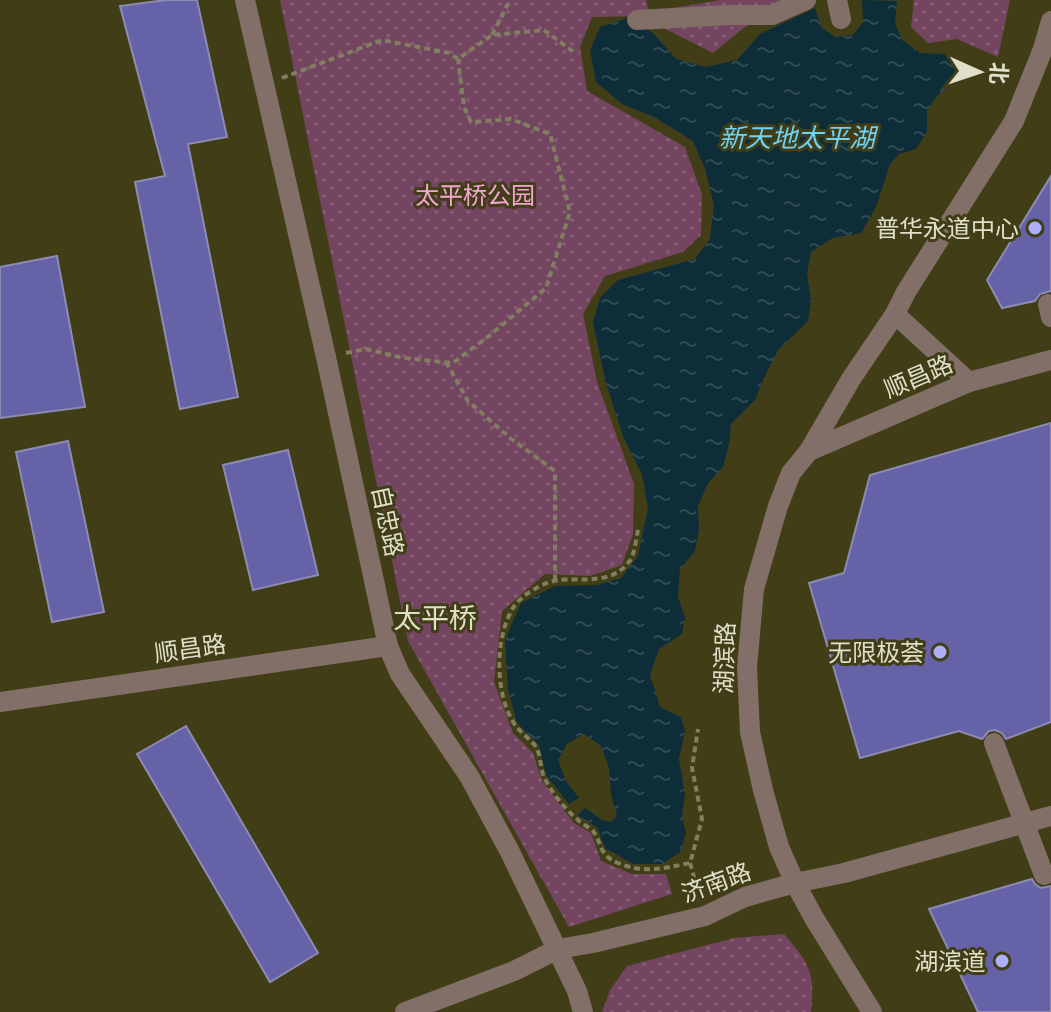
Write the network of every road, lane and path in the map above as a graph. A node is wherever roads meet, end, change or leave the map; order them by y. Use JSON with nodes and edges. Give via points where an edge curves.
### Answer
{"nodes":[{"id":1,"x":245,"y":0,"type":"edge"},
{"id":2,"x":510,"y":0,"type":"edge"},
{"id":3,"x":806,"y":0,"type":"edge"},
{"id":4,"x":637,"y":20,"type":"dead end"},
{"id":5,"x":1051,"y":21,"type":"edge"},
{"id":6,"x":492,"y":35,"type":"junction"},
{"id":7,"x":575,"y":53,"type":"dead end"},
{"id":8,"x":458,"y":59,"type":"junction"},
{"id":9,"x":265,"y":84,"type":"junction"},
{"id":10,"x":895,"y":314,"type":"junction"},
{"id":11,"x":326,"y":357,"type":"junction"},
{"id":12,"x":1051,"y":360,"type":"edge"},
{"id":13,"x":446,"y":362,"type":"junction"},
{"id":14,"x":969,"y":382,"type":"junction"},
{"id":15,"x":809,"y":451,"type":"junction"},
{"id":16,"x":638,"y":530,"type":"dead end"},
{"id":17,"x":555,"y":580,"type":"junction"},
{"id":18,"x":388,"y":646,"type":"junction"},
{"id":19,"x":0,"y":702,"type":"edge"},
{"id":20,"x":698,"y":729,"type":"dead end"},
{"id":21,"x":994,"y":743,"type":"dead end"},
{"id":22,"x":1051,"y":816,"type":"edge"},
{"id":23,"x":1025,"y":824,"type":"junction"},
{"id":24,"x":690,"y":863,"type":"junction"},
{"id":25,"x":1044,"y":875,"type":"dead end"},
{"id":26,"x":795,"y":883,"type":"junction"},
{"id":27,"x":705,"y":916,"type":"junction"},
{"id":28,"x":558,"y":949,"type":"junction"},
{"id":29,"x":405,"y":1012,"type":"edge"},
{"id":30,"x":583,"y":1012,"type":"edge"},
{"id":31,"x":872,"y":1012,"type":"edge"}],
"edges":[{"from":1,"to":9,"type":"street","name":"自忠路"},
{"from":2,"to":6,"type":"path"},
{"from":3,"to":4,"type":"street","via":[[772,15]]},
{"from":5,"to":10,"type":"street","name":"湖滨路","via":[[1014,121]]},
{"from":6,"to":7,"type":"path","via":[[544,30]]},
{"from":6,"to":8,"type":"path"},
{"from":8,"to":9,"type":"path","via":[[382,40]]},
{"from":8,"to":13,"type":"path","via":[[471,122],[511,119],[550,134],[570,212],[546,288],[453,363]]},
{"from":9,"to":11,"type":"street","name":"自忠路"},
{"from":10,"to":14,"type":"street"},
{"from":10,"to":15,"type":"street","name":"湖滨路"},
{"from":11,"to":13,"type":"path","via":[[366,349]]},
{"from":11,"to":18,"type":"street","name":"自忠路"},
{"from":12,"to":14,"type":"street","name":"顺昌路"},
{"from":13,"to":17,"type":"path","via":[[468,401],[555,471]]},
{"from":14,"to":15,"type":"street","name":"顺昌路"},
{"from":15,"to":26,"type":"street","name":"湖滨路","via":[[791,473],[754,589],[747,667],[756,761],[779,847]]},
{"from":16,"to":17,"type":"path","via":[[632,557],[617,574]]},
{"from":17,"to":24,"type":"path","via":[[528,592],[504,629],[500,686],[511,719],[537,748],[543,776],[559,799],[594,832],[601,850],[616,863],[650,871]]},
{"from":18,"to":19,"type":"street","name":"顺昌路"},
{"from":18,"to":28,"type":"street","name":"自忠路","via":[[400,674],[469,776]]},
{"from":20,"to":24,"type":"path","via":[[692,768],[702,819]]},
{"from":21,"to":23,"type":"street","bridge":true},
{"from":22,"to":23,"type":"street","name":"济南路"},
{"from":23,"to":25,"type":"street","bridge":true},
{"from":23,"to":26,"type":"street","name":"济南路"},
{"from":24,"to":27,"type":"path"},
{"from":26,"to":27,"type":"street","name":"济南路","via":[[745,897]]},
{"from":26,"to":31,"type":"street","name":"湖滨路"},
{"from":27,"to":28,"type":"street","name":"济南路"},
{"from":28,"to":29,"type":"street","name":"济南路"},
{"from":28,"to":30,"type":"street","name":"自忠路"}]}
